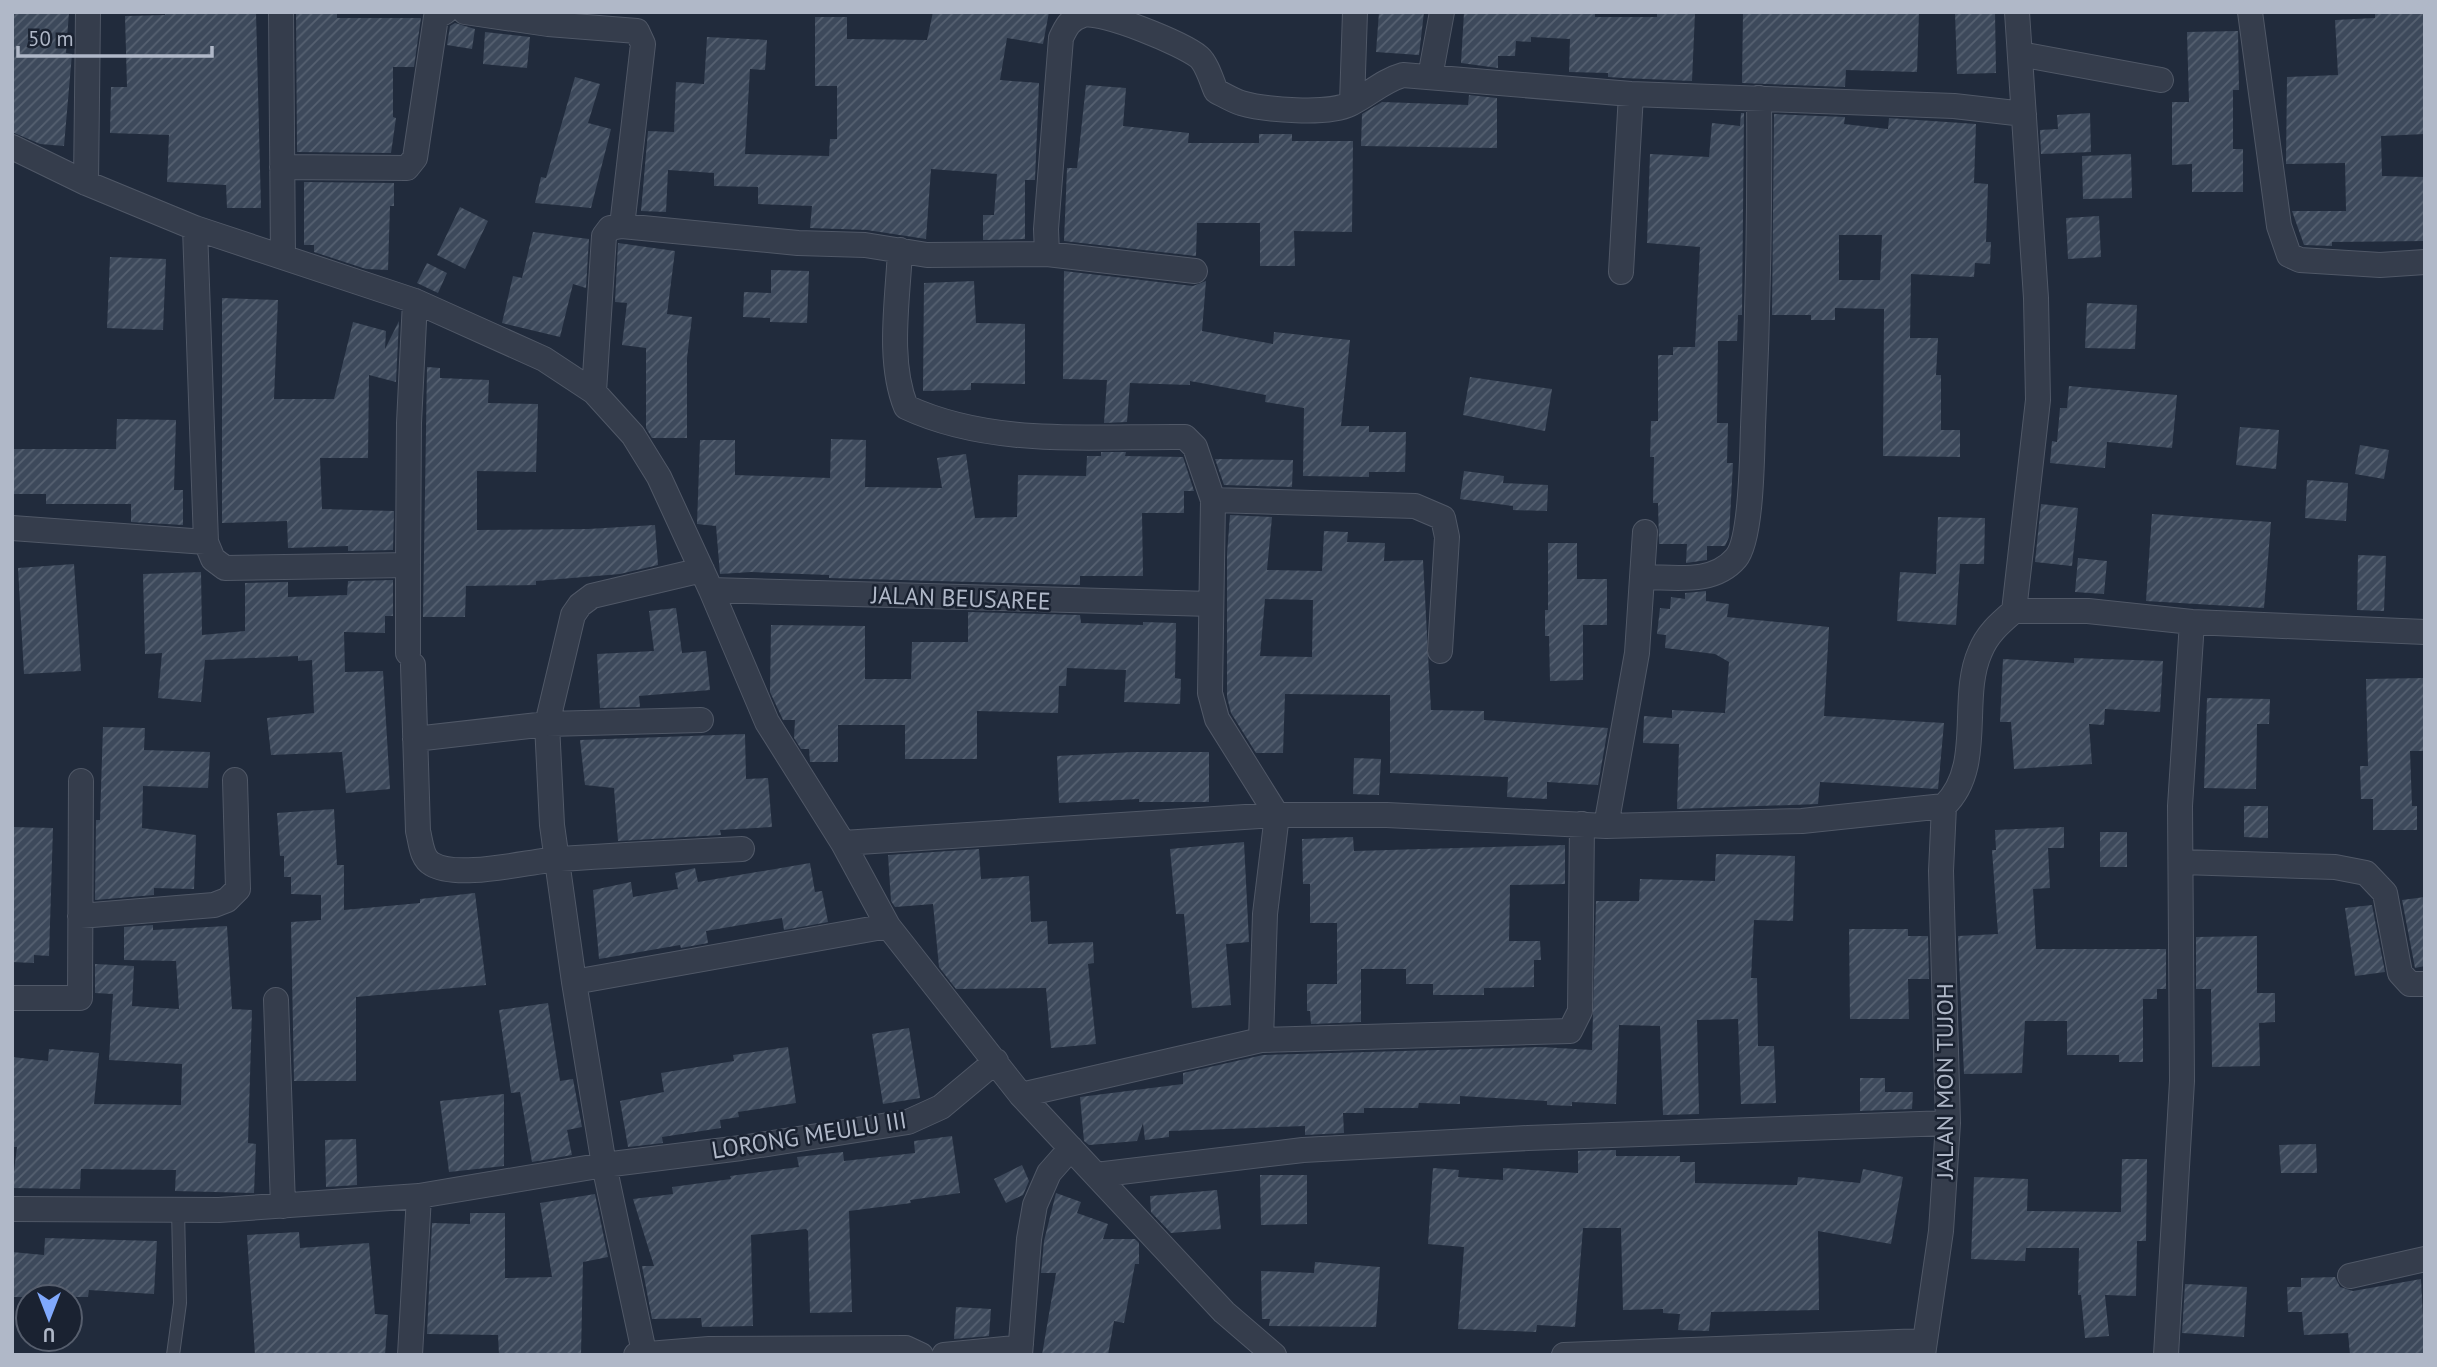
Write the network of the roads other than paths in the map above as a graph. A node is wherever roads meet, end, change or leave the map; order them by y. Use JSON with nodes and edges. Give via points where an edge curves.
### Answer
{"nodes":[{"id":1,"x":88,"y":12,"type":"edge"},
{"id":2,"x":281,"y":12,"type":"edge"},
{"id":3,"x":445,"y":12,"type":"edge"},
{"id":4,"x":465,"y":12,"type":"edge"},
{"id":5,"x":1354,"y":12,"type":"edge"},
{"id":6,"x":1442,"y":12,"type":"edge"},
{"id":7,"x":2017,"y":12,"type":"edge"},
{"id":8,"x":2250,"y":12,"type":"edge"},
{"id":9,"x":1081,"y":14,"type":"edge"},
{"id":10,"x":548,"y":18,"type":"edge"},
{"id":11,"x":2020,"y":54,"type":"junction"},
{"id":12,"x":1430,"y":77,"type":"junction"},
{"id":13,"x":2161,"y":80,"type":"dead end"},
{"id":14,"x":1632,"y":94,"type":"junction"},
{"id":15,"x":1759,"y":98,"type":"junction"},
{"id":16,"x":1352,"y":103,"type":"junction"},
{"id":17,"x":2024,"y":114,"type":"junction"},
{"id":18,"x":12,"y":146,"type":"edge"},
{"id":19,"x":282,"y":167,"type":"junction"},
{"id":20,"x":86,"y":183,"type":"junction"},
{"id":21,"x":622,"y":226,"type":"junction"},
{"id":22,"x":195,"y":228,"type":"junction"},
{"id":23,"x":900,"y":250,"type":"junction"},
{"id":24,"x":1047,"y":254,"type":"junction"},
{"id":25,"x":283,"y":257,"type":"junction"},
{"id":26,"x":2425,"y":262,"type":"edge"},
{"id":27,"x":1195,"y":271,"type":"dead end"},
{"id":28,"x":1621,"y":272,"type":"dead end"},
{"id":29,"x":415,"y":301,"type":"junction"},
{"id":30,"x":594,"y":392,"type":"junction"},
{"id":31,"x":1213,"y":500,"type":"junction"},
{"id":32,"x":12,"y":528,"type":"edge"},
{"id":33,"x":1645,"y":532,"type":"dead end"},
{"id":34,"x":206,"y":542,"type":"junction"},
{"id":35,"x":408,"y":565,"type":"junction"},
{"id":36,"x":1642,"y":578,"type":"junction"},
{"id":37,"x":707,"y":580,"type":"junction"},
{"id":38,"x":1211,"y":604,"type":"junction"},
{"id":39,"x":2014,"y":611,"type":"junction"},
{"id":40,"x":2192,"y":622,"type":"junction"},
{"id":41,"x":2425,"y":632,"type":"edge"},
{"id":42,"x":1440,"y":651,"type":"dead end"},
{"id":43,"x":701,"y":720,"type":"dead end"},
{"id":44,"x":547,"y":724,"type":"junction"},
{"id":45,"x":415,"y":739,"type":"junction"},
{"id":46,"x":235,"y":780,"type":"dead end"},
{"id":47,"x":81,"y":781,"type":"dead end"},
{"id":48,"x":1944,"y":806,"type":"junction"},
{"id":49,"x":1277,"y":815,"type":"junction"},
{"id":50,"x":1582,"y":824,"type":"junction"},
{"id":51,"x":1606,"y":826,"type":"junction"},
{"id":52,"x":843,"y":843,"type":"junction"},
{"id":53,"x":742,"y":849,"type":"dead end"},
{"id":54,"x":556,"y":859,"type":"junction"},
{"id":55,"x":2182,"y":862,"type":"junction"},
{"id":56,"x":80,"y":916,"type":"junction"},
{"id":57,"x":888,"y":926,"type":"junction"},
{"id":58,"x":574,"y":982,"type":"junction"},
{"id":59,"x":2425,"y":984,"type":"edge"},
{"id":60,"x":12,"y":998,"type":"edge"},
{"id":61,"x":276,"y":1000,"type":"dead end"},
{"id":62,"x":1261,"y":1040,"type":"junction"},
{"id":63,"x":996,"y":1061,"type":"junction"},
{"id":64,"x":1021,"y":1096,"type":"junction"},
{"id":65,"x":1948,"y":1123,"type":"junction"},
{"id":66,"x":1071,"y":1148,"type":"junction"},
{"id":67,"x":604,"y":1165,"type":"junction"},
{"id":68,"x":1096,"y":1175,"type":"junction"},
{"id":69,"x":419,"y":1196,"type":"junction"},
{"id":70,"x":283,"y":1206,"type":"junction"},
{"id":71,"x":12,"y":1209,"type":"edge"},
{"id":72,"x":178,"y":1209,"type":"junction"},
{"id":73,"x":2425,"y":1259,"type":"edge"},
{"id":74,"x":2350,"y":1276,"type":"dead end"},
{"id":75,"x":1923,"y":1348,"type":"edge"},
{"id":76,"x":1020,"y":1349,"type":"edge"},
{"id":77,"x":640,"y":1354,"type":"edge"},
{"id":78,"x":173,"y":1355,"type":"edge"},
{"id":79,"x":410,"y":1355,"type":"edge"},
{"id":80,"x":921,"y":1355,"type":"edge"},
{"id":81,"x":944,"y":1355,"type":"edge"},
{"id":82,"x":1274,"y":1355,"type":"edge"},
{"id":83,"x":1564,"y":1355,"type":"edge"},
{"id":84,"x":2166,"y":1355,"type":"edge"}],
"edges":[{"from":1,"to":20,"type":"street"},
{"from":2,"to":19,"type":"street"},
{"from":3,"to":19,"type":"street","via":[[436,17],[415,158],[407,168]]},
{"from":4,"to":10,"type":"street"},
{"from":5,"to":16,"type":"street"},
{"from":6,"to":12,"type":"street"},
{"from":7,"to":11,"type":"street"},
{"from":8,"to":26,"type":"street","via":[[2279,226],[2289,255],[2300,260],[2380,265]]},
{"from":9,"to":16,"type":"street","via":[[1094,14],[1162,38],[1201,58],[1216,91],[1241,103],[1336,109]]},
{"from":9,"to":24,"type":"street","via":[[1068,24],[1061,38]]},
{"from":10,"to":21,"type":"street","via":[[637,31],[643,44]]},
{"from":11,"to":13,"type":"street"},
{"from":11,"to":17,"type":"street"},
{"from":12,"to":14,"type":"street"},
{"from":12,"to":16,"type":"street","via":[[1392,78]]},
{"from":14,"to":15,"type":"street"},
{"from":14,"to":28,"type":"street"},
{"from":15,"to":17,"type":"street","via":[[1954,106]]},
{"from":15,"to":36,"type":"street","via":[[1760,286],[1751,485],[1744,540],[1739,555],[1722,572],[1704,577]]},
{"from":17,"to":39,"type":"street","via":[[2038,400]]},
{"from":18,"to":20,"type":"street"},
{"from":19,"to":25,"type":"street"},
{"from":20,"to":22,"type":"street"},
{"from":21,"to":23,"type":"street"},
{"from":21,"to":30,"type":"street","via":[[610,228],[604,236]]},
{"from":22,"to":25,"type":"street"},
{"from":22,"to":34,"type":"street"},
{"from":23,"to":24,"type":"street","via":[[957,257]]},
{"from":23,"to":31,"type":"street","via":[[897,354],[906,407],[938,422],[1004,434],[1185,437],[1195,447]]},
{"from":24,"to":27,"type":"street"},
{"from":25,"to":29,"type":"street"},
{"from":29,"to":30,"type":"street","via":[[544,359]]},
{"from":29,"to":35,"type":"street"},
{"from":30,"to":37,"type":"street","via":[[634,435]]},
{"from":31,"to":38,"type":"street"},
{"from":31,"to":42,"type":"street","via":[[1415,506],[1443,518],[1447,537]]},
{"from":32,"to":34,"type":"street"},
{"from":33,"to":36,"type":"street"},
{"from":34,"to":35,"type":"street","via":[[213,559],[225,568]]},
{"from":35,"to":45,"type":"street"},
{"from":36,"to":51,"type":"street","via":[[1637,653]]},
{"from":37,"to":38,"type":"street","name":"JALAN BEUSAREE"},
{"from":37,"to":44,"type":"street","name":"JALAN BEUSAREE","via":[[592,596],[580,605],[573,615]]},
{"from":37,"to":52,"type":"street","via":[[767,722]]},
{"from":38,"to":49,"type":"street","via":[[1210,693],[1217,719]]},
{"from":39,"to":40,"type":"street","via":[[2088,611]]},
{"from":39,"to":48,"type":"street","via":[[1988,636],[1979,654],[1967,753],[1959,787]]},
{"from":40,"to":41,"type":"street"},
{"from":40,"to":55,"type":"street","via":[[2180,806]]},
{"from":43,"to":44,"type":"street"},
{"from":44,"to":45,"type":"street"},
{"from":44,"to":54,"type":"street","name":"JALAN BEUSAREE"},
{"from":45,"to":54,"type":"street","via":[[418,831],[423,854],[431,864],[448,870]]},
{"from":46,"to":56,"type":"street","via":[[238,888],[227,900],[214,905]]},
{"from":47,"to":56,"type":"street"},
{"from":48,"to":51,"type":"street","via":[[1802,821]]},
{"from":48,"to":65,"type":"street","name":"JALAN MON TUJOH","via":[[1941,871]]},
{"from":49,"to":50,"type":"street"},
{"from":49,"to":52,"type":"street"},
{"from":49,"to":62,"type":"street","via":[[1265,914]]},
{"from":50,"to":51,"type":"street"},
{"from":50,"to":62,"type":"street","via":[[1580,1011],[1570,1031]]},
{"from":52,"to":57,"type":"street"},
{"from":53,"to":54,"type":"street"},
{"from":54,"to":58,"type":"street","name":"JALAN BEUSAREE"},
{"from":55,"to":59,"type":"street","via":[[2335,867],[2367,873],[2385,893],[2400,973],[2410,984]]},
{"from":55,"to":84,"type":"street","via":[[2182,1081]]},
{"from":56,"to":60,"type":"street","via":[[80,998]]},
{"from":57,"to":58,"type":"street"},
{"from":57,"to":63,"type":"street"},
{"from":58,"to":67,"type":"street","name":"JALAN BEUSAREE"},
{"from":61,"to":70,"type":"street"},
{"from":62,"to":64,"type":"street"},
{"from":63,"to":64,"type":"street"},
{"from":63,"to":67,"type":"street","name":"LORONG MEULU III","via":[[941,1107],[908,1122]]},
{"from":64,"to":66,"type":"street"},
{"from":65,"to":68,"type":"street","via":[[1303,1150]]},
{"from":65,"to":75,"type":"street","name":"JALAN MON TUJOH","via":[[1941,1231]]},
{"from":66,"to":68,"type":"street"},
{"from":66,"to":76,"type":"street","via":[[1049,1173],[1035,1205]]},
{"from":67,"to":69,"type":"street","name":"LORONG MEULU III"},
{"from":67,"to":77,"type":"street","name":"JALAN BEUSAREE"},
{"from":68,"to":82,"type":"street","via":[[1224,1312]]},
{"from":69,"to":70,"type":"street","name":"LORONG MEULU III"},
{"from":69,"to":79,"type":"street"},
{"from":70,"to":72,"type":"street","name":"LORONG MEULU III"},
{"from":71,"to":72,"type":"street","name":"LORONG MEULU III"},
{"from":72,"to":78,"type":"lane","via":[[180,1303]]},
{"from":73,"to":74,"type":"street"},
{"from":75,"to":83,"type":"street"},
{"from":76,"to":81,"type":"street"},
{"from":77,"to":80,"type":"street","via":[[906,1348]]}]}
